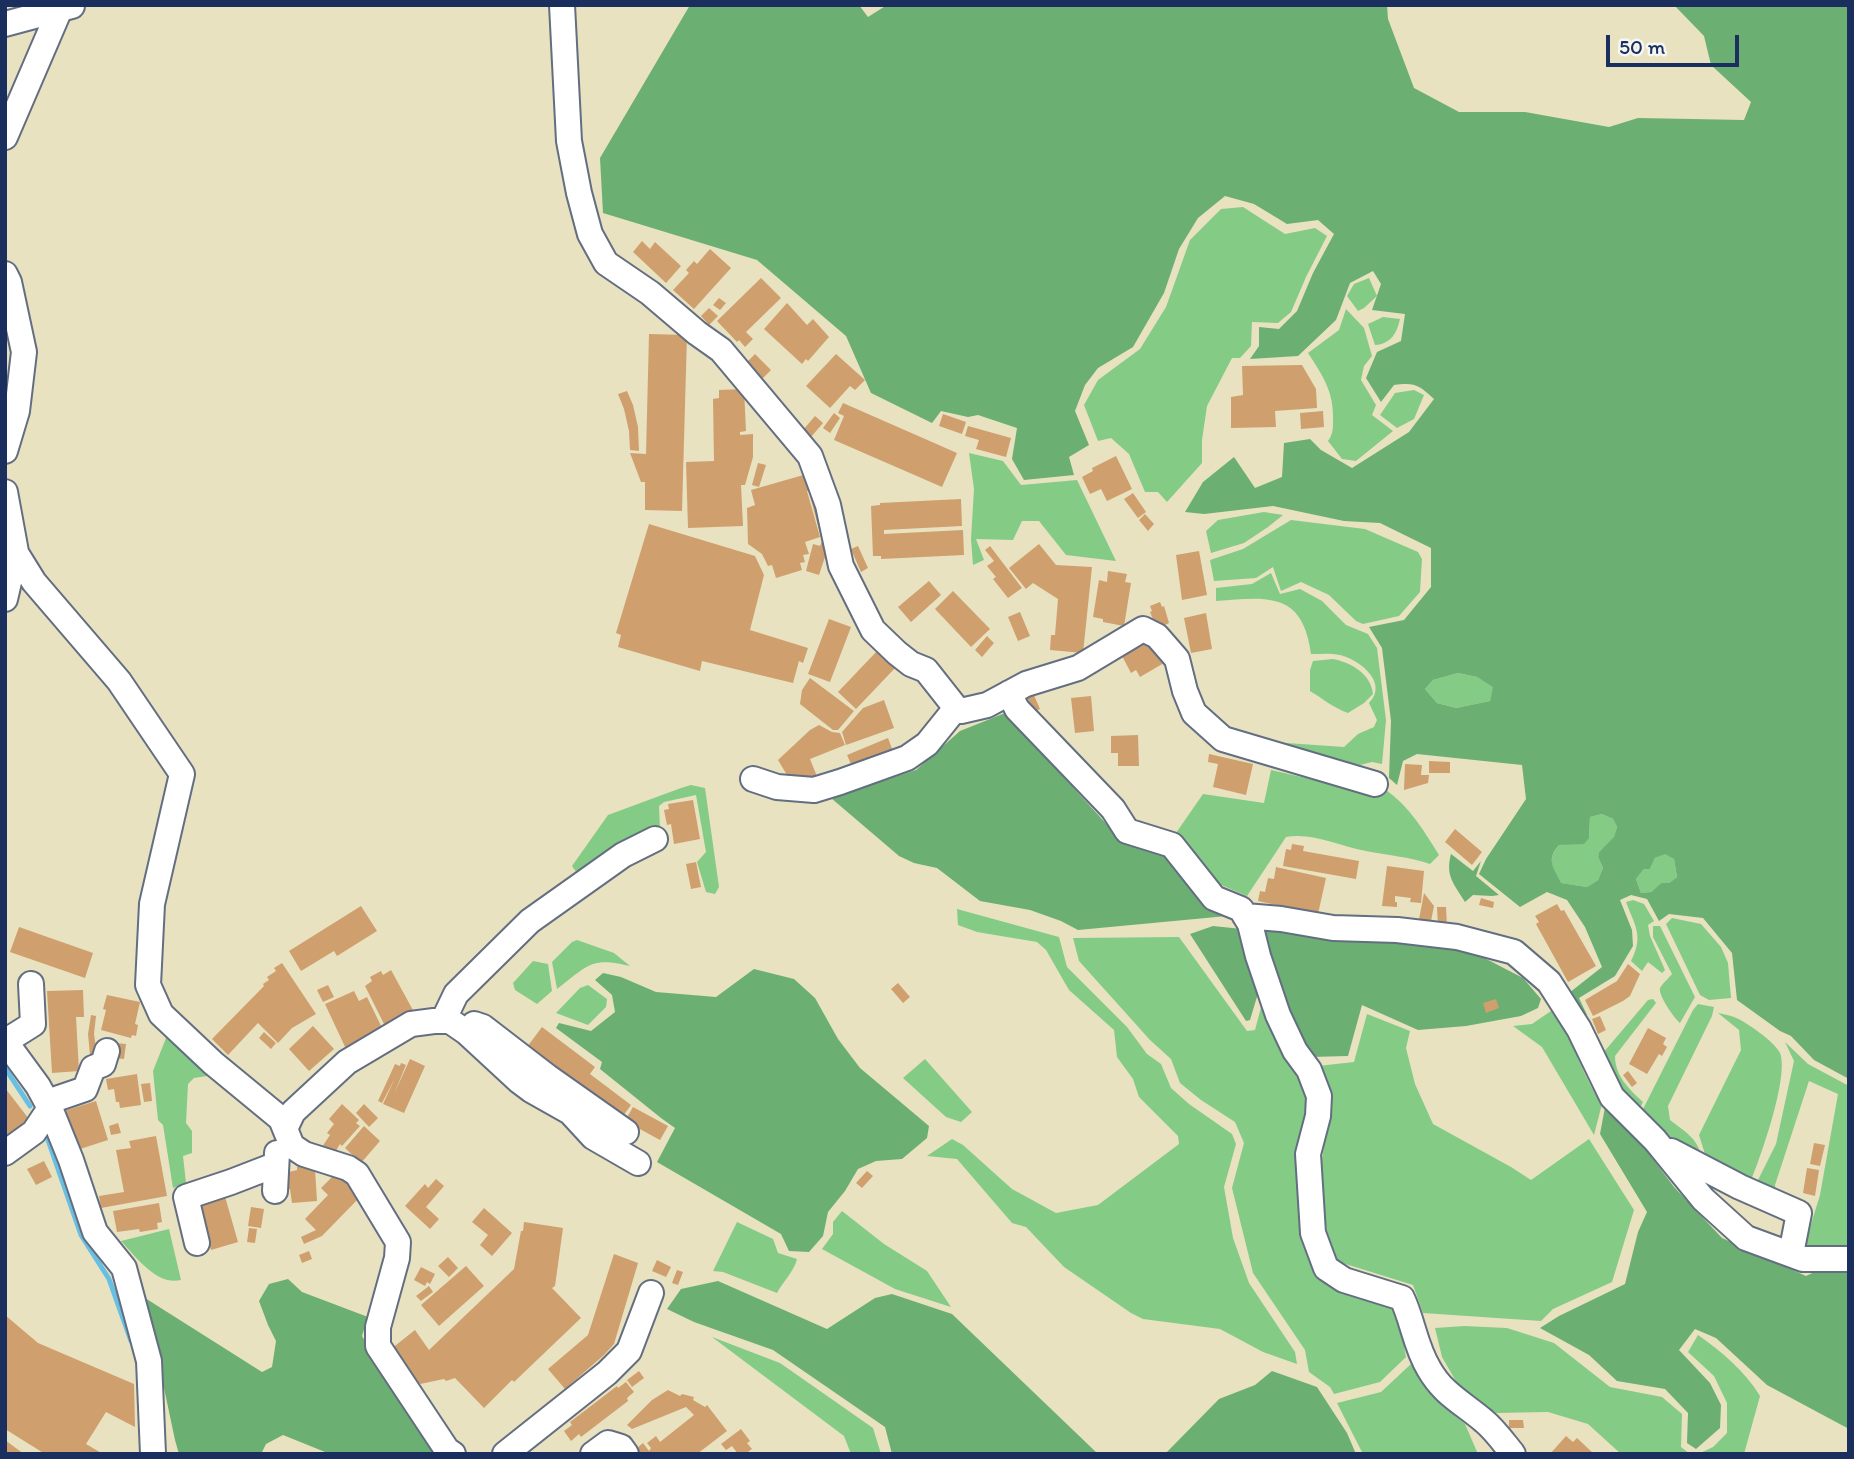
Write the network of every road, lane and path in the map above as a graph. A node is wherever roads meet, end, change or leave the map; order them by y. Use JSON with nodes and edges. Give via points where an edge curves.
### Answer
{"nodes":[{"id":1,"x":562,"y":5,"type":"edge"},
{"id":2,"x":54,"y":8,"type":"edge"},
{"id":3,"x":5,"y":24,"type":"edge"},
{"id":4,"x":5,"y":137,"type":"edge"},
{"id":5,"x":5,"y":274,"type":"edge"},
{"id":6,"x":5,"y":451,"type":"edge"},
{"id":7,"x":5,"y":492,"type":"edge"},
{"id":8,"x":16,"y":553,"type":"junction"},
{"id":9,"x":5,"y":598,"type":"edge"},
{"id":10,"x":1009,"y":693,"type":"junction"},
{"id":11,"x":956,"y":708,"type":"junction"},
{"id":12,"x":753,"y":779,"type":"dead end"},
{"id":13,"x":1376,"y":784,"type":"dead end"},
{"id":14,"x":655,"y":839,"type":"dead end"},
{"id":15,"x":1245,"y":916,"type":"junction"},
{"id":16,"x":31,"y":984,"type":"dead end"},
{"id":17,"x":443,"y":1021,"type":"junction"},
{"id":18,"x":466,"y":1032,"type":"junction"},
{"id":19,"x":5,"y":1041,"type":"edge"},
{"id":20,"x":107,"y":1052,"type":"dead end"},
{"id":21,"x":48,"y":1105,"type":"junction"},
{"id":22,"x":286,"y":1131,"type":"junction"},
{"id":23,"x":626,"y":1132,"type":"dead end"},
{"id":24,"x":1658,"y":1144,"type":"junction"},
{"id":25,"x":5,"y":1153,"type":"edge"},
{"id":26,"x":638,"y":1163,"type":"dead end"},
{"id":27,"x":275,"y":1165,"type":"junction"},
{"id":28,"x":275,"y":1191,"type":"dead end"},
{"id":29,"x":197,"y":1243,"type":"dead end"},
{"id":30,"x":1791,"y":1254,"type":"junction"},
{"id":31,"x":1849,"y":1259,"type":"edge"},
{"id":32,"x":651,"y":1293,"type":"dead end"},
{"id":33,"x":153,"y":1454,"type":"edge"},
{"id":34,"x":453,"y":1454,"type":"edge"},
{"id":35,"x":505,"y":1454,"type":"edge"},
{"id":36,"x":593,"y":1454,"type":"edge"},
{"id":37,"x":626,"y":1454,"type":"edge"},
{"id":38,"x":1513,"y":1454,"type":"edge"}],
"edges":[{"from":1,"to":11,"type":"street","via":[[569,141],[590,234],[606,263],[721,350],[810,456],[828,505],[841,566],[873,630],[911,664],[926,670]]},
{"from":2,"to":3,"type":"street"},
{"from":2,"to":4,"type":"street"},
{"from":5,"to":6,"type":"street","via":[[24,352],[17,411]]},
{"from":7,"to":8,"type":"street"},
{"from":8,"to":9,"type":"street"},
{"from":8,"to":22,"type":"street","via":[[34,582],[119,681],[182,774],[152,904],[148,985],[162,1014],[281,1119]]},
{"from":10,"to":11,"type":"street","via":[[987,705]]},
{"from":10,"to":13,"type":"street","via":[[1078,668],[1143,629],[1157,636],[1177,659],[1194,713],[1223,739]]},
{"from":10,"to":15,"type":"street","via":[[1017,709],[1113,809],[1127,831],[1172,845],[1214,898],[1241,909]]},
{"from":11,"to":12,"type":"street","via":[[927,744],[907,758],[851,778],[814,790],[777,788]]},
{"from":14,"to":17,"type":"street","via":[[623,855],[530,921],[456,994]]},
{"from":15,"to":24,"type":"street","via":[[1457,937],[1514,952],[1549,982],[1579,1029],[1612,1097]]},
{"from":15,"to":38,"type":"street","via":[[1278,1015],[1320,1096],[1308,1154],[1313,1233],[1326,1268],[1344,1280],[1402,1298],[1429,1370],[1451,1397],[1486,1422]]},
{"from":16,"to":19,"type":"street","via":[[33,1024]]},
{"from":17,"to":18,"type":"street"},
{"from":17,"to":22,"type":"street","via":[[411,1024],[347,1062],[293,1112]]},
{"from":18,"to":23,"type":"street","via":[[474,1024],[483,1027]]},
{"from":18,"to":26,"type":"street","via":[[519,1081],[570,1112],[593,1137]]},
{"from":19,"to":21,"type":"street"},
{"from":20,"to":21,"type":"street","via":[[103,1064],[93,1068],[85,1089]]},
{"from":21,"to":25,"type":"street","via":[[34,1132]]},
{"from":21,"to":33,"type":"street","via":[[95,1231],[124,1268],[149,1361]]},
{"from":22,"to":27,"type":"street"},
{"from":22,"to":34,"type":"street","via":[[292,1146],[304,1154],[357,1174],[398,1241],[378,1327],[378,1346]]},
{"from":24,"to":30,"type":"street","via":[[1703,1199],[1746,1238]]},
{"from":24,"to":30,"type":"street","via":[[1799,1213]]},
{"from":27,"to":28,"type":"street"},
{"from":27,"to":29,"type":"street","via":[[186,1197]]},
{"from":30,"to":31,"type":"street","via":[[1803,1259]]},
{"from":32,"to":35,"type":"street","via":[[629,1351]]},
{"from":36,"to":37,"type":"street","via":[[608,1443]]}]}
